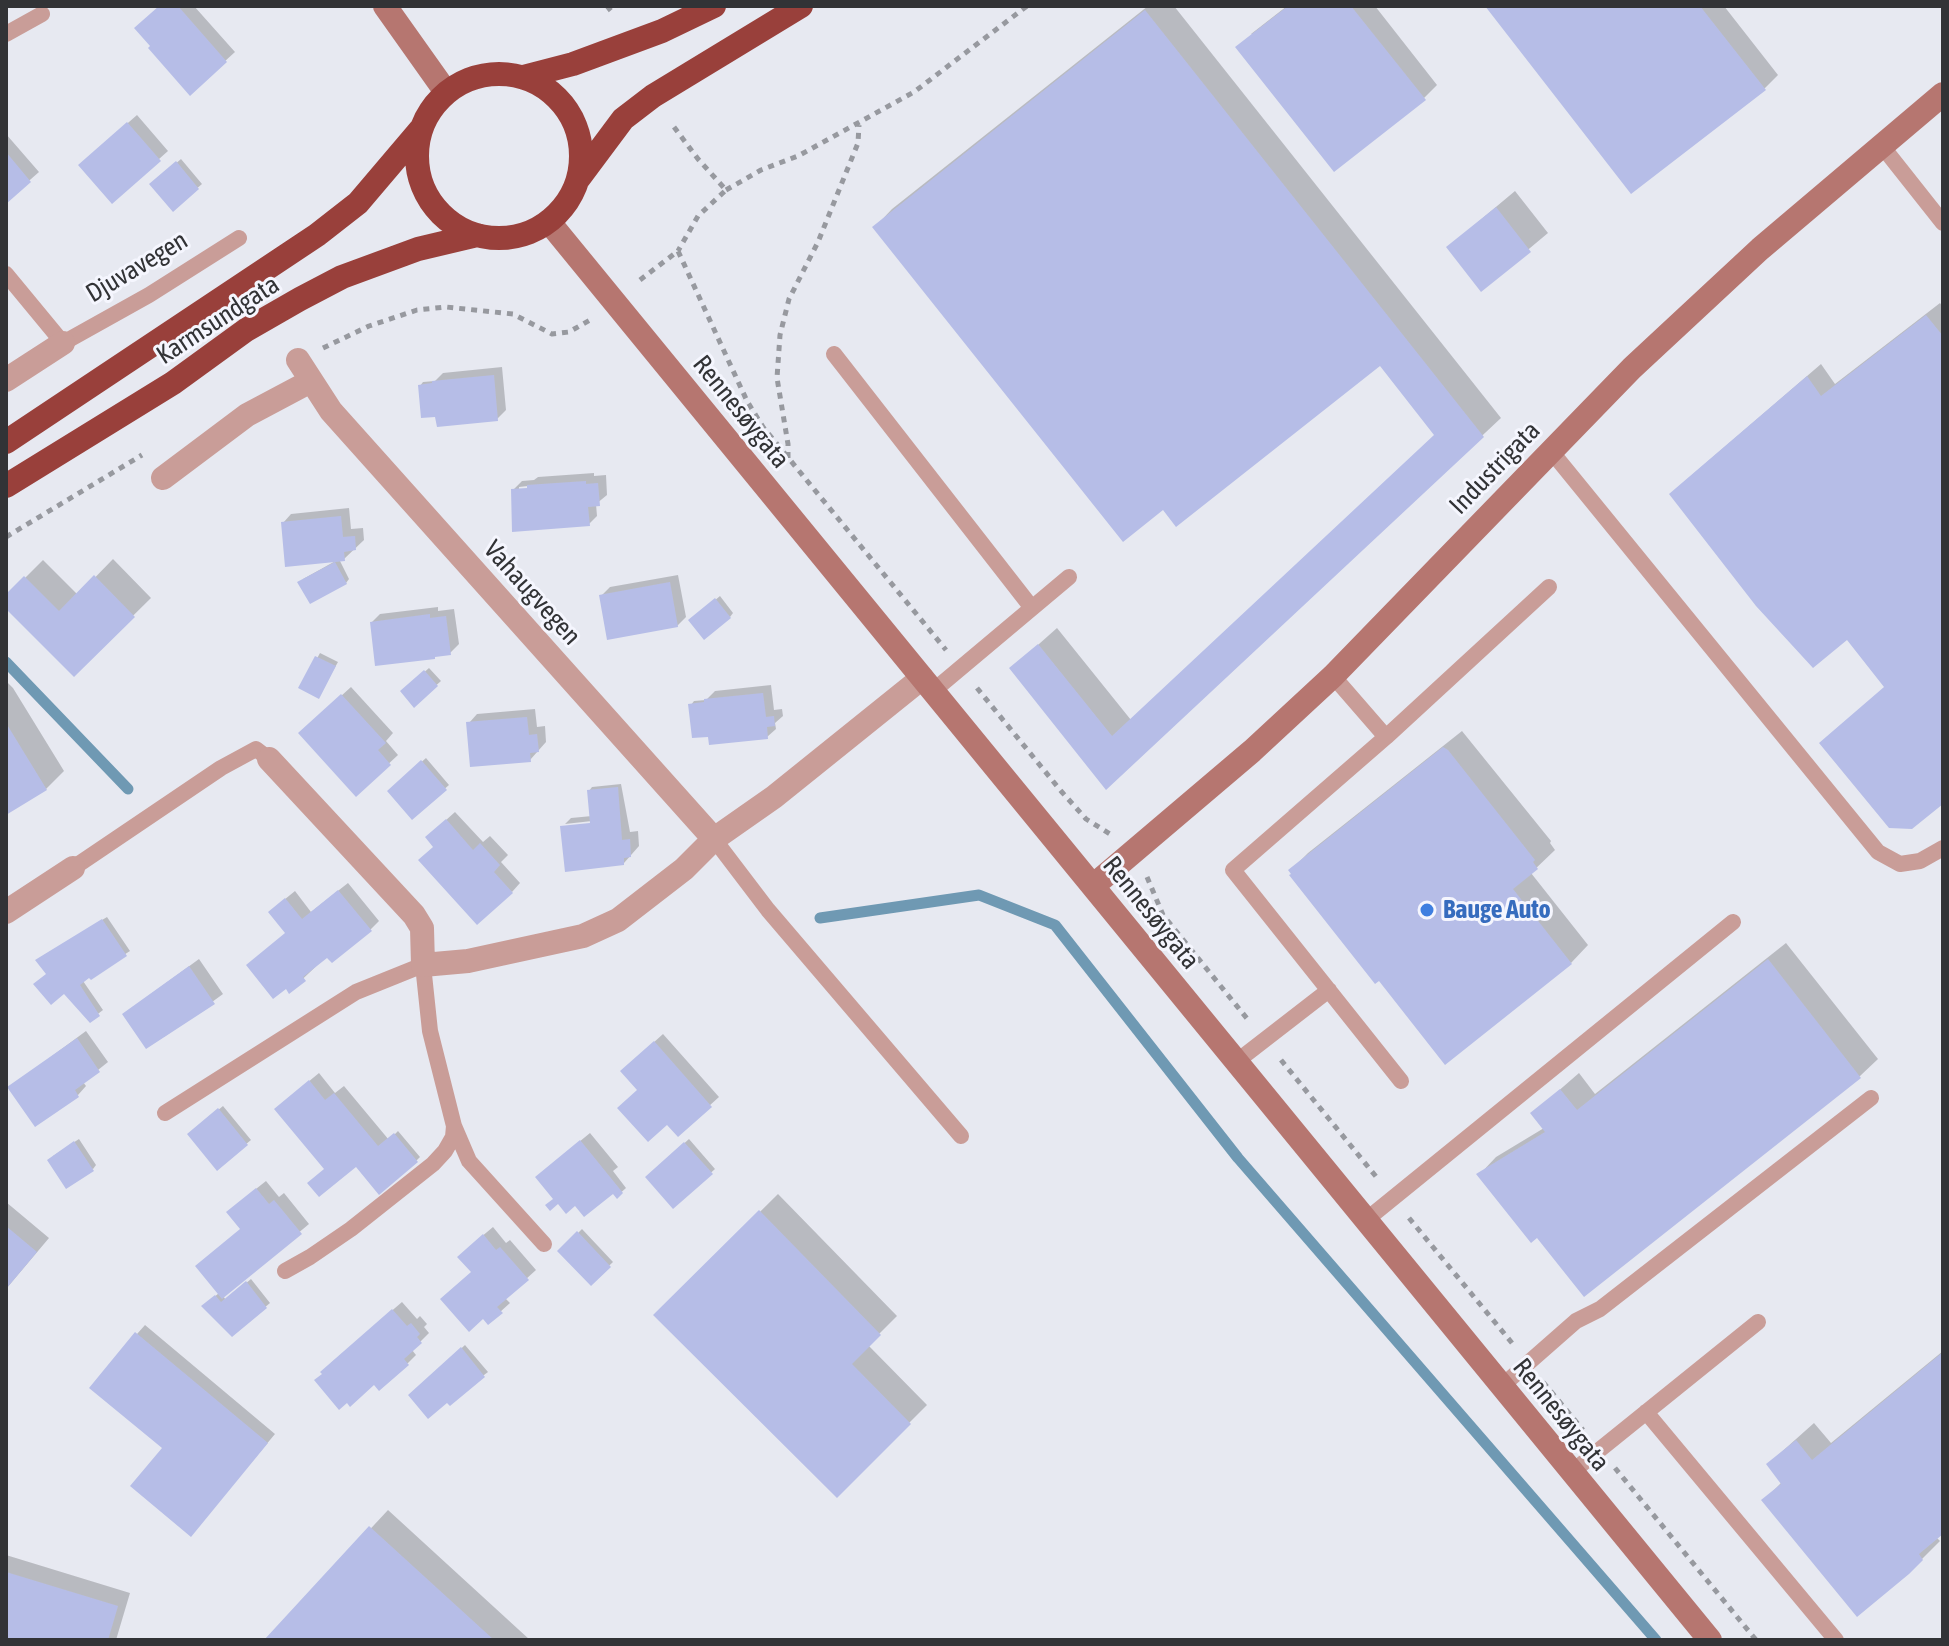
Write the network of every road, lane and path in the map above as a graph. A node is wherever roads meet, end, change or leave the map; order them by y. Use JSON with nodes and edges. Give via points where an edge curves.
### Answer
{"nodes":[{"id":1,"x":385,"y":6,"type":"edge"},
{"id":2,"x":714,"y":6,"type":"edge"},
{"id":3,"x":801,"y":6,"type":"edge"},
{"id":4,"x":1027,"y":6,"type":"edge"},
{"id":5,"x":42,"y":14,"type":"dead end"},
{"id":6,"x":6,"y":34,"type":"edge"},
{"id":7,"x":523,"y":77,"type":"junction"},
{"id":8,"x":446,"y":92,"type":"junction"},
{"id":9,"x":1943,"y":94,"type":"edge"},
{"id":10,"x":859,"y":124,"type":"junction"},
{"id":11,"x":674,"y":127,"type":"dead end"},
{"id":12,"x":420,"y":130,"type":"junction"},
{"id":13,"x":1882,"y":146,"type":"junction"},
{"id":14,"x":578,"y":180,"type":"junction"},
{"id":15,"x":726,"y":190,"type":"junction"},
{"id":16,"x":1940,"y":212,"type":"edge"},
{"id":17,"x":549,"y":222,"type":"junction"},
{"id":18,"x":477,"y":235,"type":"junction"},
{"id":19,"x":239,"y":238,"type":"dead end"},
{"id":20,"x":678,"y":251,"type":"junction"},
{"id":21,"x":6,"y":274,"type":"edge"},
{"id":22,"x":640,"y":280,"type":"dead end"},
{"id":23,"x":590,"y":320,"type":"dead end"},
{"id":24,"x":63,"y":343,"type":"junction"},
{"id":25,"x":834,"y":354,"type":"dead end"},
{"id":26,"x":298,"y":360,"type":"joint"},
{"id":27,"x":6,"y":380,"type":"edge"},
{"id":28,"x":311,"y":381,"type":"junction"},
{"id":29,"x":6,"y":442,"type":"edge"},
{"id":30,"x":1551,"y":451,"type":"junction"},
{"id":31,"x":788,"y":458,"type":"junction"},
{"id":32,"x":163,"y":478,"type":"dead end"},
{"id":33,"x":6,"y":486,"type":"edge"},
{"id":34,"x":1069,"y":577,"type":"dead end"},
{"id":35,"x":1549,"y":587,"type":"dead end"},
{"id":36,"x":1032,"y":608,"type":"junction"},
{"id":37,"x":961,"y":668,"type":"junction"},
{"id":38,"x":1333,"y":676,"type":"junction"},
{"id":39,"x":927,"y":685,"type":"junction"},
{"id":40,"x":1386,"y":737,"type":"junction"},
{"id":41,"x":269,"y":759,"type":"joint"},
{"id":42,"x":714,"y":839,"type":"junction"},
{"id":43,"x":1943,"y":848,"type":"edge"},
{"id":44,"x":1134,"y":852,"type":"junction"},
{"id":45,"x":73,"y":868,"type":"joint"},
{"id":46,"x":1093,"y":886,"type":"junction"},
{"id":47,"x":6,"y":912,"type":"edge"},
{"id":48,"x":1733,"y":922,"type":"dead end"},
{"id":49,"x":423,"y":965,"type":"junction"},
{"id":50,"x":1329,"y":990,"type":"junction"},
{"id":51,"x":1264,"y":1040,"type":"junction"},
{"id":52,"x":1236,"y":1062,"type":"junction"},
{"id":53,"x":1401,"y":1081,"type":"dead end"},
{"id":54,"x":1871,"y":1098,"type":"dead end"},
{"id":55,"x":165,"y":1113,"type":"dead end"},
{"id":56,"x":454,"y":1126,"type":"junction"},
{"id":57,"x":961,"y":1136,"type":"dead end"},
{"id":58,"x":1394,"y":1198,"type":"junction"},
{"id":59,"x":1366,"y":1220,"type":"junction"},
{"id":60,"x":544,"y":1244,"type":"dead end"},
{"id":61,"x":285,"y":1271,"type":"dead end"},
{"id":62,"x":1758,"y":1322,"type":"dead end"},
{"id":63,"x":1528,"y":1363,"type":"junction"},
{"id":64,"x":1502,"y":1386,"type":"junction"},
{"id":65,"x":1646,"y":1412,"type":"junction"},
{"id":66,"x":1600,"y":1450,"type":"junction"},
{"id":67,"x":1572,"y":1472,"type":"junction"},
{"id":68,"x":1710,"y":1640,"type":"edge"},
{"id":69,"x":1756,"y":1640,"type":"edge"},
{"id":70,"x":1836,"y":1640,"type":"edge"}],
"edges":[{"from":1,"to":8,"type":"street"},
{"from":2,"to":7,"type":"highway","via":[[662,31]]},
{"from":3,"to":14,"type":"highway","via":[[633,111]]},
{"from":4,"to":10,"type":"path","via":[[914,92]]},
{"from":5,"to":6,"type":"lane"},
{"from":7,"to":8,"type":"highway","via":[[491,73]]},
{"from":7,"to":14,"type":"highway","via":[[555,95],[576,125]]},
{"from":8,"to":12,"type":"highway"},
{"from":9,"to":13,"type":"street","name":"Industrigata"},
{"from":10,"to":15,"type":"path"},
{"from":10,"to":31,"type":"path","via":[[858,143],[789,299],[780,335],[777,378]]},
{"from":11,"to":15,"type":"path"},
{"from":12,"to":18,"type":"highway","via":[[418,174],[430,201],[450,222]]},
{"from":12,"to":29,"type":"highway","name":"Karmsundgata","via":[[358,203],[317,235]]},
{"from":13,"to":16,"type":"lane"},
{"from":13,"to":30,"type":"street","name":"Industrigata","via":[[1760,249]]},
{"from":14,"to":17,"type":"highway"},
{"from":15,"to":20,"type":"path","via":[[698,216]]},
{"from":17,"to":18,"type":"highway","via":[[521,236]]},
{"from":17,"to":39,"type":"street","name":"Rennesøygata"},
{"from":18,"to":33,"type":"highway","name":"Karmsundgata","via":[[393,258],[300,299]]},
{"from":19,"to":24,"type":"lane","name":"Djuvavegen"},
{"from":20,"to":22,"type":"path"},
{"from":20,"to":31,"type":"path","via":[[747,401]]},
{"from":21,"to":24,"type":"lane"},
{"from":23,"to":26,"type":"path","via":[[569,332],[552,334],[513,314],[446,307],[417,310]]},
{"from":24,"to":27,"type":"street","name":"Djuvavegen"},
{"from":25,"to":36,"type":"lane"},
{"from":26,"to":28,"type":"street","name":"Vahaugvegen"},
{"from":28,"to":32,"type":"street","via":[[247,415]]},
{"from":28,"to":42,"type":"street","name":"Vahaugvegen","via":[[331,411]]},
{"from":30,"to":38,"type":"street","name":"Industrigata"},
{"from":30,"to":43,"type":"lane","via":[[1878,852],[1900,864],[1920,861]]},
{"from":31,"to":37,"type":"path"},
{"from":34,"to":36,"type":"lane"},
{"from":35,"to":40,"type":"lane"},
{"from":36,"to":37,"type":"lane"},
{"from":37,"to":39,"type":"lane"},
{"from":37,"to":44,"type":"path","via":[[1086,819]]},
{"from":38,"to":40,"type":"lane"},
{"from":38,"to":44,"type":"street","name":"Industrigata"},
{"from":39,"to":42,"type":"street"},
{"from":39,"to":46,"type":"street","name":"Rennesøygata"},
{"from":40,"to":50,"type":"lane","via":[[1233,870]]},
{"from":41,"to":45,"type":"lane","via":[[256,749],[221,768]]},
{"from":41,"to":49,"type":"street","via":[[414,915],[422,928]]},
{"from":42,"to":49,"type":"street","via":[[684,869],[601,929],[536,948]]},
{"from":42,"to":57,"type":"lane","name":"Vahaugvegen"},
{"from":44,"to":46,"type":"street","name":"Industrigata"},
{"from":44,"to":51,"type":"path","via":[[1163,915]]},
{"from":45,"to":47,"type":"street"},
{"from":46,"to":52,"type":"street","name":"Rennesøygata"},
{"from":48,"to":58,"type":"lane"},
{"from":49,"to":55,"type":"lane","via":[[356,992]]},
{"from":49,"to":56,"type":"lane","via":[[430,1031]]},
{"from":50,"to":51,"type":"lane"},
{"from":50,"to":53,"type":"lane"},
{"from":51,"to":52,"type":"lane"},
{"from":51,"to":58,"type":"path"},
{"from":52,"to":59,"type":"street","name":"Rennesøygata"},
{"from":54,"to":63,"type":"lane"},
{"from":56,"to":60,"type":"lane","via":[[469,1161]]},
{"from":56,"to":61,"type":"lane","via":[[453,1137],[433,1164],[351,1229]]},
{"from":58,"to":59,"type":"lane"},
{"from":58,"to":63,"type":"path"},
{"from":59,"to":64,"type":"street","name":"Rennesøygata"},
{"from":62,"to":65,"type":"lane"},
{"from":63,"to":64,"type":"lane"},
{"from":63,"to":66,"type":"path"},
{"from":64,"to":67,"type":"street","name":"Rennesøygata"},
{"from":65,"to":66,"type":"lane"},
{"from":65,"to":70,"type":"lane"},
{"from":66,"to":67,"type":"lane"},
{"from":66,"to":69,"type":"path"},
{"from":67,"to":68,"type":"street","name":"Rennesøygata"}]}
